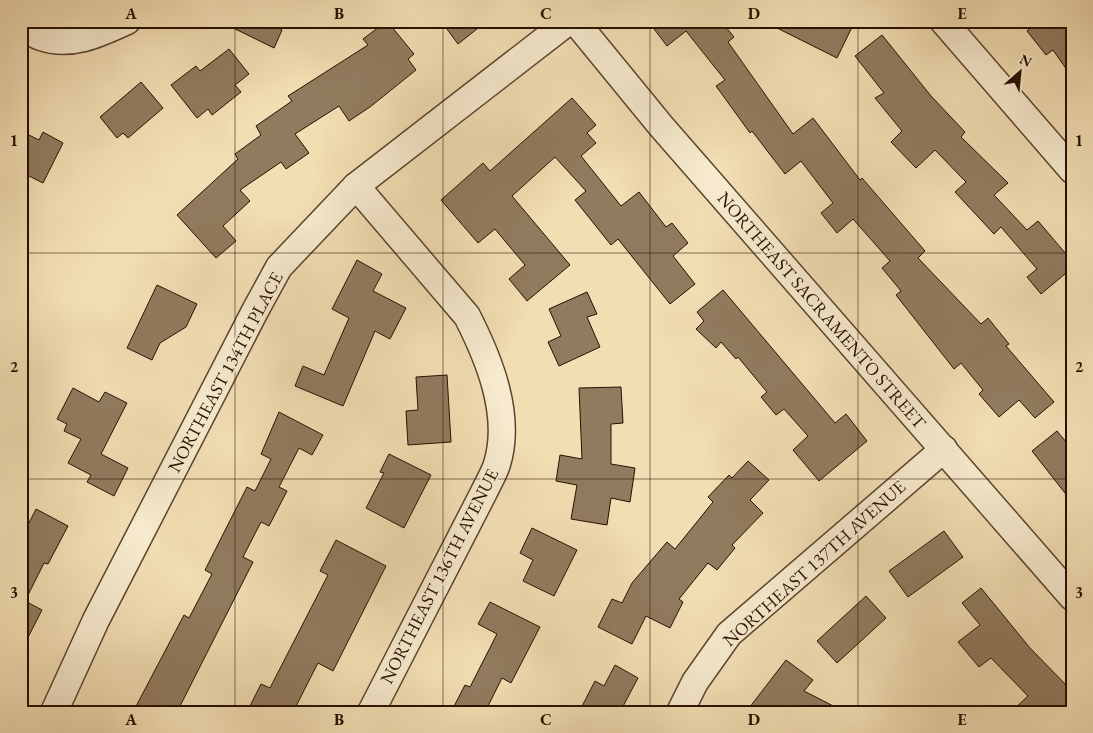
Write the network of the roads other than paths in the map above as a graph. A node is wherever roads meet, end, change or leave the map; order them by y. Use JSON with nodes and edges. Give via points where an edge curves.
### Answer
{"nodes":[{"id":1,"x":128,"y":21,"type":"edge"},
{"id":2,"x":569,"y":21,"type":"edge"},
{"id":3,"x":575,"y":21,"type":"edge"},
{"id":4,"x":943,"y":21,"type":"edge"},
{"id":5,"x":21,"y":25,"type":"edge"},
{"id":6,"x":1072,"y":170,"type":"edge"},
{"id":7,"x":356,"y":186,"type":"junction"},
{"id":8,"x":944,"y":449,"type":"junction"},
{"id":9,"x":1072,"y":597,"type":"edge"},
{"id":10,"x":54,"y":712,"type":"edge"},
{"id":11,"x":371,"y":712,"type":"edge"},
{"id":12,"x":680,"y":712,"type":"edge"}],
"edges":[{"from":1,"to":5,"type":"street","via":[[92,37],[61,42],[41,37]]},
{"from":2,"to":7,"type":"street","name":"NORTHEAST 134TH PLACE"},
{"from":3,"to":8,"type":"street","name":"NORTHEAST SACRAMENTO STREET","via":[[661,126]]},
{"from":4,"to":6,"type":"street"},
{"from":7,"to":10,"type":"street","name":"NORTHEAST 134TH PLACE","via":[[303,240],[274,276],[96,620]]},
{"from":7,"to":11,"type":"street","name":"NORTHEAST 136TH AVENUE","via":[[467,316],[492,374],[501,434],[497,464],[484,492]]},
{"from":8,"to":9,"type":"street","name":"NORTHEAST SACRAMENTO STREET"},
{"from":8,"to":12,"type":"street","name":"NORTHEAST 137TH AVENUE","via":[[729,634],[700,675]]}]}
